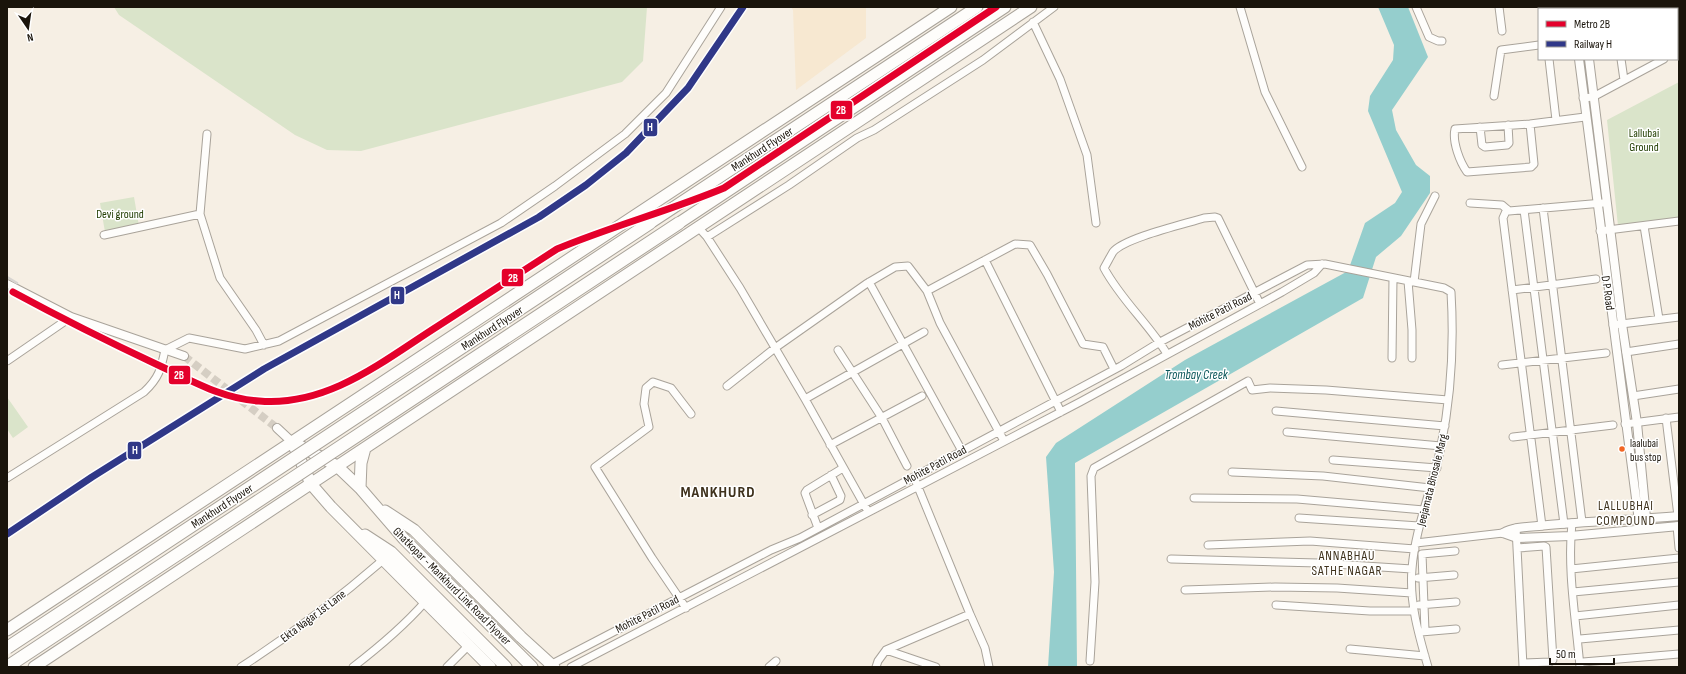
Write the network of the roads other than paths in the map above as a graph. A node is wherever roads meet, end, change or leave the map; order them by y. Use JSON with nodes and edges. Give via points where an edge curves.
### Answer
{"nodes":[{"id":1,"x":721,"y":7,"type":"edge"},
{"id":2,"x":952,"y":7,"type":"edge"},
{"id":3,"x":977,"y":7,"type":"edge"},
{"id":4,"x":1005,"y":7,"type":"edge"},
{"id":5,"x":1031,"y":7,"type":"edge"},
{"id":6,"x":1054,"y":7,"type":"edge"},
{"id":7,"x":1240,"y":7,"type":"edge"},
{"id":8,"x":1416,"y":7,"type":"edge"},
{"id":9,"x":1499,"y":7,"type":"edge"},
{"id":10,"x":1033,"y":22,"type":"junction"},
{"id":11,"x":1502,"y":31,"type":"dead end"},
{"id":12,"x":1442,"y":41,"type":"dead end"},
{"id":13,"x":1538,"y":44,"type":"edge"},
{"id":14,"x":1549,"y":60,"type":"edge"},
{"id":15,"x":1579,"y":60,"type":"edge"},
{"id":16,"x":1589,"y":60,"type":"edge"},
{"id":17,"x":1622,"y":60,"type":"edge"},
{"id":18,"x":1662,"y":60,"type":"edge"},
{"id":19,"x":1624,"y":80,"type":"junction"},
{"id":20,"x":1494,"y":96,"type":"dead end"},
{"id":21,"x":1593,"y":96,"type":"junction"},
{"id":22,"x":1583,"y":98,"type":"junction"},
{"id":23,"x":1585,"y":117,"type":"junction"},
{"id":24,"x":1556,"y":120,"type":"junction"},
{"id":25,"x":1530,"y":124,"type":"junction"},
{"id":26,"x":853,"y":125,"type":"junction"},
{"id":27,"x":1508,"y":126,"type":"junction"},
{"id":28,"x":1480,"y":127,"type":"junction"},
{"id":29,"x":207,"y":134,"type":"dead end"},
{"id":30,"x":856,"y":138,"type":"junction"},
{"id":31,"x":1302,"y":167,"type":"dead end"},
{"id":32,"x":1435,"y":196,"type":"dead end"},
{"id":33,"x":715,"y":199,"type":"junction"},
{"id":34,"x":1607,"y":202,"type":"junction"},
{"id":35,"x":1470,"y":203,"type":"dead end"},
{"id":36,"x":1597,"y":204,"type":"junction"},
{"id":37,"x":1544,"y":208,"type":"junction"},
{"id":38,"x":1507,"y":209,"type":"junction"},
{"id":39,"x":1524,"y":210,"type":"junction"},
{"id":40,"x":200,"y":214,"type":"junction"},
{"id":41,"x":1679,"y":221,"type":"edge"},
{"id":42,"x":650,"y":223,"type":"joint"},
{"id":43,"x":679,"y":223,"type":"joint"},
{"id":44,"x":1096,"y":223,"type":"dead end"},
{"id":45,"x":1644,"y":226,"type":"junction"},
{"id":46,"x":698,"y":227,"type":"junction"},
{"id":47,"x":1611,"y":229,"type":"junction"},
{"id":48,"x":1600,"y":231,"type":"junction"},
{"id":49,"x":104,"y":235,"type":"dead end"},
{"id":50,"x":685,"y":236,"type":"junction"},
{"id":51,"x":707,"y":237,"type":"junction"},
{"id":52,"x":985,"y":260,"type":"junction"},
{"id":53,"x":1322,"y":264,"type":"junction"},
{"id":54,"x":1347,"y":268,"type":"joint"},
{"id":55,"x":1393,"y":278,"type":"junction"},
{"id":56,"x":1596,"y":279,"type":"dead end"},
{"id":57,"x":1411,"y":281,"type":"junction"},
{"id":58,"x":869,"y":282,"type":"junction"},
{"id":59,"x":1275,"y":282,"type":"junction"},
{"id":60,"x":7,"y":284,"type":"edge"},
{"id":61,"x":1554,"y":286,"type":"junction"},
{"id":62,"x":1534,"y":288,"type":"junction"},
{"id":63,"x":1512,"y":290,"type":"junction"},
{"id":64,"x":927,"y":291,"type":"junction"},
{"id":65,"x":1281,"y":292,"type":"junction"},
{"id":66,"x":1254,"y":294,"type":"junction"},
{"id":67,"x":1260,"y":304,"type":"junction"},
{"id":68,"x":1233,"y":305,"type":"junction"},
{"id":69,"x":1238,"y":316,"type":"junction"},
{"id":70,"x":71,"y":317,"type":"junction"},
{"id":71,"x":1679,"y":317,"type":"edge"},
{"id":72,"x":1659,"y":319,"type":"junction"},
{"id":73,"x":1622,"y":324,"type":"junction"},
{"id":74,"x":1613,"y":325,"type":"junction"},
{"id":75,"x":924,"y":332,"type":"dead end"},
{"id":76,"x":1160,"y":342,"type":"junction"},
{"id":77,"x":904,"y":344,"type":"junction"},
{"id":78,"x":1679,"y":344,"type":"edge"},
{"id":79,"x":264,"y":345,"type":"junction"},
{"id":80,"x":775,"y":348,"type":"junction"},
{"id":81,"x":165,"y":350,"type":"junction"},
{"id":82,"x":838,"y":350,"type":"dead end"},
{"id":83,"x":1626,"y":352,"type":"junction"},
{"id":84,"x":1606,"y":353,"type":"dead end"},
{"id":85,"x":1167,"y":354,"type":"junction"},
{"id":86,"x":184,"y":356,"type":"tunnel mouth"},
{"id":87,"x":1392,"y":358,"type":"dead end"},
{"id":88,"x":1412,"y":358,"type":"dead end"},
{"id":89,"x":1562,"y":358,"type":"junction"},
{"id":90,"x":1543,"y":360,"type":"junction"},
{"id":91,"x":7,"y":361,"type":"edge"},
{"id":92,"x":1522,"y":362,"type":"junction"},
{"id":93,"x":1502,"y":365,"type":"dead end"},
{"id":94,"x":1114,"y":369,"type":"junction"},
{"id":95,"x":852,"y":372,"type":"junction"},
{"id":96,"x":727,"y":386,"type":"dead end"},
{"id":97,"x":1078,"y":388,"type":"junction"},
{"id":98,"x":1679,"y":389,"type":"edge"},
{"id":99,"x":922,"y":396,"type":"dead end"},
{"id":100,"x":1633,"y":396,"type":"junction"},
{"id":101,"x":805,"y":399,"type":"junction"},
{"id":102,"x":1085,"y":400,"type":"junction"},
{"id":103,"x":1448,"y":400,"type":"junction"},
{"id":104,"x":1054,"y":401,"type":"junction"},
{"id":105,"x":1276,"y":411,"type":"dead end"},
{"id":106,"x":1061,"y":412,"type":"junction"},
{"id":107,"x":691,"y":414,"type":"dead end"},
{"id":108,"x":1679,"y":416,"type":"edge"},
{"id":109,"x":882,"y":418,"type":"junction"},
{"id":110,"x":1666,"y":418,"type":"junction"},
{"id":111,"x":1637,"y":423,"type":"junction"},
{"id":112,"x":1626,"y":424,"type":"junction"},
{"id":113,"x":1613,"y":425,"type":"dead end"},
{"id":114,"x":1445,"y":426,"type":"junction"},
{"id":115,"x":277,"y":428,"type":"tunnel mouth"},
{"id":116,"x":1571,"y":430,"type":"junction"},
{"id":117,"x":998,"y":431,"type":"junction"},
{"id":118,"x":1287,"y":432,"type":"dead end"},
{"id":119,"x":1552,"y":432,"type":"junction"},
{"id":120,"x":1531,"y":435,"type":"junction"},
{"id":121,"x":1513,"y":437,"type":"dead end"},
{"id":122,"x":1004,"y":441,"type":"junction"},
{"id":123,"x":292,"y":442,"type":"junction"},
{"id":124,"x":830,"y":444,"type":"junction"},
{"id":125,"x":1441,"y":446,"type":"junction"},
{"id":126,"x":365,"y":448,"type":"junction"},
{"id":127,"x":962,"y":451,"type":"junction"},
{"id":128,"x":1333,"y":460,"type":"dead end"},
{"id":129,"x":337,"y":466,"type":"junction"},
{"id":130,"x":907,"y":466,"type":"dead end"},
{"id":131,"x":843,"y":468,"type":"junction"},
{"id":132,"x":1437,"y":468,"type":"junction"},
{"id":133,"x":1232,"y":472,"type":"dead end"},
{"id":134,"x":831,"y":475,"type":"junction"},
{"id":135,"x":914,"y":477,"type":"junction"},
{"id":136,"x":7,"y":478,"type":"edge"},
{"id":137,"x":311,"y":484,"type":"junction"},
{"id":138,"x":918,"y":487,"type":"junction"},
{"id":139,"x":360,"y":488,"type":"junction"},
{"id":140,"x":1430,"y":488,"type":"junction"},
{"id":141,"x":1194,"y":498,"type":"dead end"},
{"id":142,"x":374,"y":504,"type":"junction"},
{"id":143,"x":863,"y":504,"type":"junction"},
{"id":144,"x":1424,"y":510,"type":"junction"},
{"id":145,"x":869,"y":512,"type":"junction"},
{"id":146,"x":812,"y":515,"type":"junction"},
{"id":147,"x":1678,"y":516,"type":"edge"},
{"id":148,"x":1300,"y":518,"type":"dead end"},
{"id":149,"x":1642,"y":519,"type":"junction"},
{"id":150,"x":1582,"y":522,"type":"junction"},
{"id":151,"x":1568,"y":523,"type":"junction"},
{"id":152,"x":1419,"y":526,"type":"junction"},
{"id":153,"x":1542,"y":526,"type":"junction"},
{"id":154,"x":1678,"y":526,"type":"edge"},
{"id":155,"x":818,"y":528,"type":"junction"},
{"id":156,"x":1516,"y":528,"type":"junction"},
{"id":157,"x":1643,"y":529,"type":"junction"},
{"id":158,"x":1503,"y":534,"type":"junction"},
{"id":159,"x":806,"y":535,"type":"junction"},
{"id":160,"x":1570,"y":536,"type":"junction"},
{"id":161,"x":1517,"y":538,"type":"junction"},
{"id":162,"x":1434,"y":542,"type":"junction"},
{"id":163,"x":810,"y":543,"type":"junction"},
{"id":164,"x":1208,"y":545,"type":"dead end"},
{"id":165,"x":1416,"y":546,"type":"junction"},
{"id":166,"x":1518,"y":548,"type":"junction"},
{"id":167,"x":1679,"y":548,"type":"edge"},
{"id":168,"x":1455,"y":551,"type":"dead end"},
{"id":169,"x":1435,"y":553,"type":"junction"},
{"id":170,"x":387,"y":556,"type":"junction"},
{"id":171,"x":1679,"y":558,"type":"edge"},
{"id":172,"x":1171,"y":560,"type":"dead end"},
{"id":173,"x":1412,"y":569,"type":"junction"},
{"id":174,"x":1572,"y":569,"type":"junction"},
{"id":175,"x":731,"y":572,"type":"junction"},
{"id":176,"x":1454,"y":575,"type":"dead end"},
{"id":177,"x":1423,"y":577,"type":"junction"},
{"id":178,"x":1412,"y":578,"type":"junction"},
{"id":179,"x":736,"y":581,"type":"junction"},
{"id":180,"x":1679,"y":582,"type":"edge"},
{"id":181,"x":1185,"y":590,"type":"dead end"},
{"id":182,"x":1573,"y":592,"type":"junction"},
{"id":183,"x":1412,"y":593,"type":"junction"},
{"id":184,"x":680,"y":597,"type":"junction"},
{"id":185,"x":425,"y":602,"type":"junction"},
{"id":186,"x":1456,"y":602,"type":"dead end"},
{"id":187,"x":1276,"y":605,"type":"dead end"},
{"id":188,"x":1424,"y":605,"type":"junction"},
{"id":189,"x":1679,"y":605,"type":"edge"},
{"id":190,"x":686,"y":608,"type":"junction"},
{"id":191,"x":1414,"y":608,"type":"junction"},
{"id":192,"x":970,"y":614,"type":"junction"},
{"id":193,"x":1575,"y":616,"type":"junction"},
{"id":194,"x":1456,"y":629,"type":"dead end"},
{"id":195,"x":7,"y":630,"type":"edge"},
{"id":196,"x":1679,"y":630,"type":"edge"},
{"id":197,"x":1422,"y":632,"type":"junction"},
{"id":198,"x":1580,"y":639,"type":"dead end"},
{"id":199,"x":468,"y":646,"type":"junction"},
{"id":200,"x":7,"y":648,"type":"edge"},
{"id":201,"x":1350,"y":649,"type":"dead end"},
{"id":202,"x":886,"y":650,"type":"junction"},
{"id":203,"x":1679,"y":654,"type":"edge"},
{"id":204,"x":1425,"y":656,"type":"junction"},
{"id":205,"x":776,"y":661,"type":"dead end"},
{"id":206,"x":1090,"y":661,"type":"dead end"},
{"id":207,"x":1523,"y":665,"type":"edge"},
{"id":208,"x":1581,"y":665,"type":"edge"},
{"id":209,"x":7,"y":666,"type":"edge"},
{"id":210,"x":550,"y":666,"type":"edge"},
{"id":211,"x":34,"y":667,"type":"edge"},
{"id":212,"x":241,"y":667,"type":"edge"},
{"id":213,"x":353,"y":667,"type":"edge"},
{"id":214,"x":447,"y":667,"type":"edge"},
{"id":215,"x":490,"y":667,"type":"edge"},
{"id":216,"x":506,"y":667,"type":"edge"},
{"id":217,"x":532,"y":667,"type":"edge"},
{"id":218,"x":571,"y":667,"type":"edge"},
{"id":219,"x":768,"y":667,"type":"edge"},
{"id":220,"x":876,"y":667,"type":"edge"},
{"id":221,"x":936,"y":667,"type":"edge"},
{"id":222,"x":989,"y":667,"type":"edge"},
{"id":223,"x":1428,"y":667,"type":"edge"}],
"edges":[{"from":1,"to":79,"type":"street","via":[[666,93],[624,134],[555,186],[501,223],[279,341]]},
{"from":2,"to":123,"type":"highway"},
{"from":3,"to":42,"type":"highway","name":"Mankhurd Flyover"},
{"from":4,"to":33,"type":"highway","name":"Mankhurd Flyover"},
{"from":5,"to":26,"type":"highway"},
{"from":6,"to":10,"type":"street"},
{"from":7,"to":31,"type":"street","via":[[1265,92]]},
{"from":8,"to":12,"type":"street","via":[[1429,37]]},
{"from":9,"to":11,"type":"street"},
{"from":10,"to":30,"type":"street","via":[[983,60],[874,130]]},
{"from":10,"to":44,"type":"street","via":[[1060,79],[1087,155]]},
{"from":13,"to":20,"type":"street","via":[[1501,50]]},
{"from":14,"to":24,"type":"street"},
{"from":15,"to":22,"type":"street","name":"D P Road"},
{"from":16,"to":21,"type":"street","name":"D P Road"},
{"from":17,"to":19,"type":"street"},
{"from":18,"to":19,"type":"street"},
{"from":19,"to":21,"type":"street"},
{"from":21,"to":22,"type":"street"},
{"from":21,"to":34,"type":"street","name":"D P Road"},
{"from":22,"to":23,"type":"street","name":"D P Road"},
{"from":23,"to":24,"type":"street"},
{"from":23,"to":36,"type":"street","name":"D P Road"},
{"from":24,"to":25,"type":"street"},
{"from":25,"to":27,"type":"street"},
{"from":25,"to":28,"type":"street","via":[[1534,164],[1531,167],[1467,172],[1457,147],[1455,129]]},
{"from":26,"to":30,"type":"street"},
{"from":26,"to":46,"type":"highway"},
{"from":27,"to":28,"type":"street"},
{"from":27,"to":28,"type":"street","via":[[1507,145],[1485,147],[1482,145]]},
{"from":29,"to":40,"type":"street"},
{"from":30,"to":51,"type":"street","via":[[789,185]]},
{"from":32,"to":57,"type":"street","via":[[1421,224]]},
{"from":33,"to":43,"type":"highway","name":"Mankhurd Flyover"},
{"from":33,"to":50,"type":"highway"},
{"from":34,"to":36,"type":"street"},
{"from":34,"to":47,"type":"street","name":"D P Road"},
{"from":35,"to":38,"type":"street","via":[[1502,205]]},
{"from":36,"to":37,"type":"street"},
{"from":36,"to":48,"type":"street","name":"D P Road"},
{"from":37,"to":39,"type":"street"},
{"from":37,"to":61,"type":"street"},
{"from":38,"to":39,"type":"street"},
{"from":38,"to":63,"type":"street","via":[[1503,218]]},
{"from":39,"to":62,"type":"street"},
{"from":40,"to":49,"type":"street"},
{"from":40,"to":79,"type":"street","via":[[220,278]]},
{"from":41,"to":45,"type":"street"},
{"from":42,"to":200,"type":"highway","name":"Mankhurd Flyover","bridge":true},
{"from":43,"to":209,"type":"highway","name":"Mankhurd Flyover","bridge":true},
{"from":45,"to":47,"type":"street"},
{"from":45,"to":72,"type":"street"},
{"from":46,"to":50,"type":"highway"},
{"from":46,"to":51,"type":"street"},
{"from":47,"to":48,"type":"street"},
{"from":47,"to":73,"type":"street","name":"D P Road"},
{"from":48,"to":74,"type":"street","name":"D P Road"},
{"from":50,"to":126,"type":"highway"},
{"from":51,"to":80,"type":"street"},
{"from":52,"to":64,"type":"street"},
{"from":52,"to":94,"type":"street","via":[[1015,244],[1030,245],[1083,344],[1103,347]]},
{"from":52,"to":104,"type":"street"},
{"from":53,"to":54,"type":"street","name":"Mohite Patil Road"},
{"from":53,"to":59,"type":"street","name":"Mohite Patil Road","via":[[1307,265]]},
{"from":53,"to":65,"type":"street","via":[[1314,273]]},
{"from":54,"to":55,"type":"street","name":"Jeejamata Bhosale Marg"},
{"from":55,"to":57,"type":"street","name":"Jeejamata Bhosale Marg"},
{"from":55,"to":87,"type":"street"},
{"from":56,"to":61,"type":"street"},
{"from":57,"to":88,"type":"street"},
{"from":57,"to":103,"type":"street","name":"Jeejamata Bhosale Marg","via":[[1444,288],[1451,292]]},
{"from":58,"to":64,"type":"street","via":[[895,267],[908,266]]},
{"from":58,"to":77,"type":"street"},
{"from":58,"to":80,"type":"street"},
{"from":59,"to":65,"type":"street"},
{"from":59,"to":66,"type":"street","name":"Mohite Patil Road"},
{"from":60,"to":70,"type":"street"},
{"from":61,"to":62,"type":"street"},
{"from":61,"to":89,"type":"street"},
{"from":62,"to":63,"type":"street"},
{"from":62,"to":90,"type":"street"},
{"from":63,"to":92,"type":"street"},
{"from":64,"to":117,"type":"street","via":[[940,323]]},
{"from":65,"to":67,"type":"street"},
{"from":66,"to":67,"type":"street"},
{"from":66,"to":68,"type":"street","name":"Mohite Patil Road"},
{"from":66,"to":76,"type":"street","via":[[1218,218],[1204,218],[1123,245],[1114,251],[1104,268],[1111,281]]},
{"from":67,"to":69,"type":"street"},
{"from":68,"to":69,"type":"street"},
{"from":68,"to":76,"type":"street","name":"Mohite Patil Road"},
{"from":69,"to":85,"type":"street"},
{"from":70,"to":81,"type":"street"},
{"from":70,"to":91,"type":"street"},
{"from":71,"to":72,"type":"street"},
{"from":72,"to":73,"type":"street"},
{"from":73,"to":74,"type":"street"},
{"from":73,"to":83,"type":"street","name":"D P Road"},
{"from":74,"to":112,"type":"street","name":"D P Road"},
{"from":75,"to":77,"type":"street"},
{"from":76,"to":85,"type":"street"},
{"from":76,"to":94,"type":"street","name":"Mohite Patil Road"},
{"from":77,"to":95,"type":"street"},
{"from":77,"to":127,"type":"street"},
{"from":78,"to":83,"type":"street"},
{"from":79,"to":81,"type":"street","via":[[245,349],[189,338]]},
{"from":80,"to":96,"type":"street"},
{"from":80,"to":101,"type":"street"},
{"from":81,"to":86,"type":"street"},
{"from":81,"to":136,"type":"street","via":[[160,372],[144,392]]},
{"from":82,"to":95,"type":"street"},
{"from":83,"to":100,"type":"street","name":"D P Road"},
{"from":84,"to":89,"type":"street"},
{"from":85,"to":102,"type":"street"},
{"from":89,"to":90,"type":"street"},
{"from":89,"to":116,"type":"street"},
{"from":90,"to":92,"type":"street"},
{"from":90,"to":119,"type":"street"},
{"from":92,"to":93,"type":"street"},
{"from":92,"to":120,"type":"street"},
{"from":94,"to":97,"type":"street","name":"Mohite Patil Road"},
{"from":95,"to":101,"type":"street"},
{"from":95,"to":109,"type":"street"},
{"from":97,"to":102,"type":"street"},
{"from":97,"to":104,"type":"street","name":"Mohite Patil Road"},
{"from":98,"to":100,"type":"street"},
{"from":99,"to":109,"type":"street"},
{"from":100,"to":111,"type":"street","name":"D P Road"},
{"from":101,"to":124,"type":"street"},
{"from":102,"to":106,"type":"street"},
{"from":103,"to":114,"type":"street","name":"Jeejamata Bhosale Marg"},
{"from":103,"to":206,"type":"street","via":[[1326,390],[1252,390],[1248,381],[1094,468],[1091,476],[1095,582]]},
{"from":104,"to":106,"type":"street"},
{"from":104,"to":117,"type":"street","name":"Mohite Patil Road"},
{"from":105,"to":114,"type":"street"},
{"from":106,"to":122,"type":"street"},
{"from":107,"to":184,"type":"street","via":[[671,388],[654,382],[646,388],[644,404],[650,427],[595,467],[652,558]]},
{"from":108,"to":110,"type":"street"},
{"from":109,"to":124,"type":"street"},
{"from":109,"to":130,"type":"street"},
{"from":110,"to":111,"type":"street"},
{"from":110,"to":147,"type":"street"},
{"from":111,"to":112,"type":"street"},
{"from":111,"to":149,"type":"street","name":"D P Road"},
{"from":112,"to":149,"type":"street","name":"D P Road"},
{"from":113,"to":116,"type":"street"},
{"from":114,"to":125,"type":"street","name":"Jeejamata Bhosale Marg"},
{"from":115,"to":123,"type":"street"},
{"from":116,"to":119,"type":"street"},
{"from":116,"to":150,"type":"street"},
{"from":117,"to":122,"type":"street"},
{"from":117,"to":127,"type":"street","name":"Mohite Patil Road"},
{"from":118,"to":125,"type":"street"},
{"from":119,"to":120,"type":"street"},
{"from":119,"to":151,"type":"street"},
{"from":120,"to":121,"type":"street"},
{"from":120,"to":153,"type":"street"},
{"from":122,"to":138,"type":"street"},
{"from":123,"to":129,"type":"highway","name":"Ghatkopar - Mankhurd Link Road Flyover"},
{"from":123,"to":137,"type":"highway","name":"Ghatkopar - Mankhurd Link Road Flyover"},
{"from":123,"to":195,"type":"highway"},
{"from":124,"to":131,"type":"street"},
{"from":125,"to":132,"type":"street","name":"Jeejamata Bhosale Marg"},
{"from":126,"to":129,"type":"highway"},
{"from":126,"to":139,"type":"highway","via":[[361,463]]},
{"from":127,"to":135,"type":"street","name":"Mohite Patil Road"},
{"from":128,"to":132,"type":"street"},
{"from":129,"to":137,"type":"highway"},
{"from":129,"to":139,"type":"highway","name":"Ghatkopar - Mankhurd Link Road Flyover"},
{"from":131,"to":134,"type":"street"},
{"from":131,"to":143,"type":"street"},
{"from":132,"to":140,"type":"street","name":"Jeejamata Bhosale Marg"},
{"from":133,"to":140,"type":"street","via":[[1323,476]]},
{"from":134,"to":146,"type":"street","via":[[805,493]]},
{"from":134,"to":146,"type":"street","via":[[841,496],[840,500]]},
{"from":135,"to":138,"type":"street"},
{"from":135,"to":143,"type":"street","name":"Mohite Patil Road"},
{"from":137,"to":170,"type":"highway","name":"Ghatkopar - Mankhurd Link Road Flyover","via":[[352,526]]},
{"from":137,"to":211,"type":"highway"},
{"from":138,"to":145,"type":"street"},
{"from":138,"to":192,"type":"street"},
{"from":139,"to":142,"type":"highway","name":"Ghatkopar - Mankhurd Link Road Flyover"},
{"from":140,"to":144,"type":"street","name":"Jeejamata Bhosale Marg"},
{"from":141,"to":144,"type":"street","via":[[1297,498]]},
{"from":142,"to":210,"type":"highway","via":[[414,530]]},
{"from":142,"to":217,"type":"highway","name":"Ghatkopar - Mankhurd Link Road Flyover","via":[[404,539]]},
{"from":143,"to":145,"type":"street"},
{"from":143,"to":155,"type":"street","name":"Mohite Patil Road"},
{"from":144,"to":152,"type":"street","name":"Jeejamata Bhosale Marg"},
{"from":145,"to":163,"type":"street"},
{"from":146,"to":155,"type":"street"},
{"from":147,"to":149,"type":"street"},
{"from":148,"to":152,"type":"street"},
{"from":149,"to":150,"type":"street"},
{"from":149,"to":157,"type":"street"},
{"from":150,"to":151,"type":"street"},
{"from":151,"to":153,"type":"street"},
{"from":151,"to":160,"type":"street"},
{"from":152,"to":165,"type":"street","name":"Jeejamata Bhosale Marg"},
{"from":153,"to":156,"type":"street"},
{"from":154,"to":157,"type":"street"},
{"from":154,"to":167,"type":"street"},
{"from":155,"to":159,"type":"street","name":"Mohite Patil Road"},
{"from":156,"to":158,"type":"street"},
{"from":156,"to":161,"type":"street"},
{"from":157,"to":160,"type":"street"},
{"from":158,"to":161,"type":"street"},
{"from":158,"to":162,"type":"street"},
{"from":159,"to":163,"type":"street"},
{"from":159,"to":175,"type":"street","name":"Mohite Patil Road","via":[[771,550]]},
{"from":160,"to":161,"type":"street"},
{"from":160,"to":174,"type":"street"},
{"from":161,"to":166,"type":"street"},
{"from":162,"to":165,"type":"street"},
{"from":162,"to":169,"type":"street"},
{"from":163,"to":179,"type":"street"},
{"from":164,"to":165,"type":"street","via":[[1310,541]]},
{"from":165,"to":173,"type":"street","name":"Jeejamata Bhosale Marg"},
{"from":166,"to":207,"type":"street"},
{"from":166,"to":207,"type":"street","via":[[1546,548],[1553,660]]},
{"from":168,"to":169,"type":"street"},
{"from":169,"to":177,"type":"street","via":[[1422,554]]},
{"from":170,"to":185,"type":"highway"},
{"from":170,"to":212,"type":"street","name":"Ekta Nagar 1st Lane","via":[[326,607]]},
{"from":170,"to":216,"type":"highway","name":"Ghatkopar - Mankhurd Link Road Flyover"},
{"from":171,"to":174,"type":"street"},
{"from":172,"to":173,"type":"street","via":[[1318,563]]},
{"from":173,"to":178,"type":"street","name":"Jeejamata Bhosale Marg"},
{"from":174,"to":182,"type":"street"},
{"from":175,"to":179,"type":"street"},
{"from":175,"to":184,"type":"street","name":"Mohite Patil Road"},
{"from":176,"to":177,"type":"street"},
{"from":177,"to":178,"type":"street"},
{"from":177,"to":188,"type":"street"},
{"from":178,"to":183,"type":"street","name":"Jeejamata Bhosale Marg"},
{"from":179,"to":190,"type":"street"},
{"from":180,"to":182,"type":"street"},
{"from":181,"to":183,"type":"street","via":[[1275,587]]},
{"from":182,"to":193,"type":"street"},
{"from":183,"to":191,"type":"street","name":"Jeejamata Bhosale Marg"},
{"from":184,"to":190,"type":"street"},
{"from":184,"to":210,"type":"street","name":"Mohite Patil Road"},
{"from":185,"to":199,"type":"highway"},
{"from":185,"to":213,"type":"street","via":[[407,622]]},
{"from":186,"to":188,"type":"street"},
{"from":187,"to":191,"type":"street","via":[[1370,611]]},
{"from":188,"to":191,"type":"street"},
{"from":188,"to":197,"type":"street"},
{"from":189,"to":193,"type":"street"},
{"from":190,"to":218,"type":"street"},
{"from":191,"to":197,"type":"street","name":"Jeejamata Bhosale Marg"},
{"from":192,"to":202,"type":"street"},
{"from":192,"to":222,"type":"street","via":[[985,648]]},
{"from":193,"to":208,"type":"street"},
{"from":194,"to":197,"type":"street"},
{"from":196,"to":198,"type":"street"},
{"from":197,"to":204,"type":"street","name":"Jeejamata Bhosale Marg"},
{"from":199,"to":214,"type":"street"},
{"from":199,"to":215,"type":"highway"},
{"from":201,"to":204,"type":"street"},
{"from":202,"to":220,"type":"street"},
{"from":202,"to":221,"type":"street"},
{"from":203,"to":208,"type":"street"},
{"from":204,"to":223,"type":"street","name":"Jeejamata Bhosale Marg"},
{"from":205,"to":219,"type":"street"}]}
